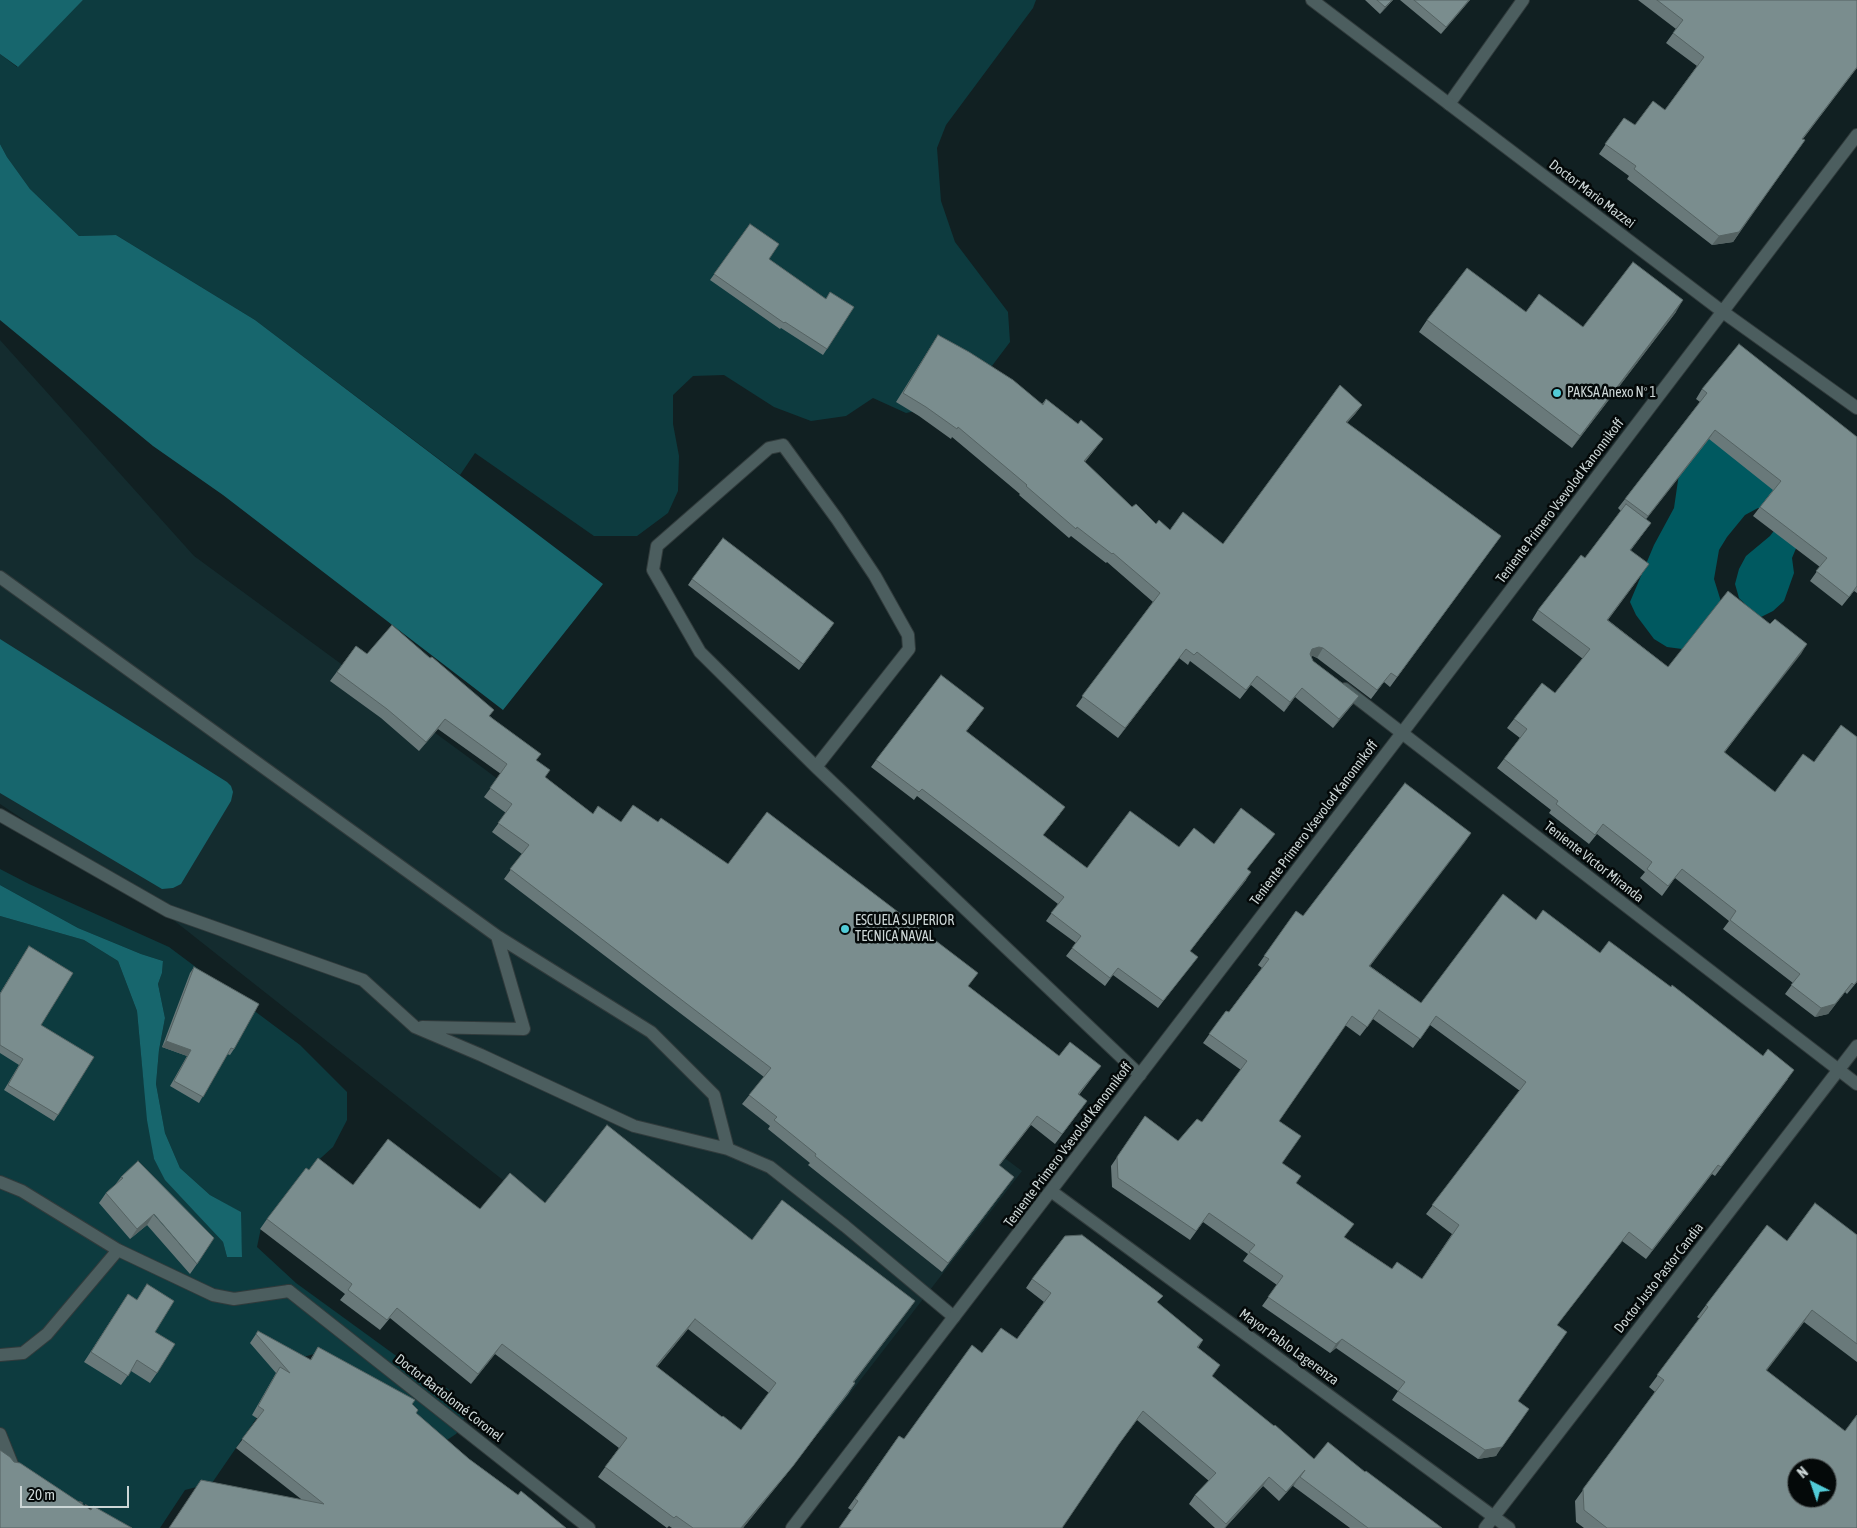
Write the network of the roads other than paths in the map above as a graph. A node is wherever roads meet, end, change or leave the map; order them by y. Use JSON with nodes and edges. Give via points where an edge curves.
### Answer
{"nodes":[{"id":1,"x":1312,"y":0,"type":"edge"},
{"id":2,"x":1523,"y":0,"type":"edge"},
{"id":3,"x":1449,"y":104,"type":"junction"},
{"id":4,"x":1857,"y":135,"type":"edge"},
{"id":5,"x":1723,"y":312,"type":"junction"},
{"id":6,"x":1857,"y":408,"type":"edge"},
{"id":7,"x":0,"y":577,"type":"edge"},
{"id":8,"x":1334,"y":681,"type":"edge"},
{"id":9,"x":1402,"y":733,"type":"junction"},
{"id":10,"x":816,"y":767,"type":"junction"},
{"id":11,"x":0,"y":814,"type":"edge"},
{"id":12,"x":497,"y":936,"type":"junction"},
{"id":13,"x":414,"y":1027,"type":"junction"},
{"id":14,"x":1857,"y":1046,"type":"edge"},
{"id":15,"x":1839,"y":1070,"type":"junction"},
{"id":16,"x":1140,"y":1075,"type":"junction"},
{"id":17,"x":1857,"y":1084,"type":"edge"},
{"id":18,"x":728,"y":1149,"type":"junction"},
{"id":19,"x":0,"y":1182,"type":"edge"},
{"id":20,"x":1051,"y":1191,"type":"junction"},
{"id":21,"x":118,"y":1250,"type":"junction"},
{"id":22,"x":954,"y":1317,"type":"junction"},
{"id":23,"x":0,"y":1355,"type":"edge"},
{"id":24,"x":0,"y":1434,"type":"edge"},
{"id":25,"x":12,"y":1464,"type":"edge"},
{"id":26,"x":1493,"y":1517,"type":"junction"},
{"id":27,"x":589,"y":1528,"type":"edge"},
{"id":28,"x":792,"y":1528,"type":"edge"},
{"id":29,"x":1485,"y":1528,"type":"edge"},
{"id":30,"x":1508,"y":1528,"type":"edge"}],
"edges":[{"from":1,"to":3,"type":"street","name":"Doctor Mario Mazzei"},
{"from":2,"to":3,"type":"street"},
{"from":3,"to":5,"type":"street","name":"Doctor Mario Mazzei"},
{"from":4,"to":5,"type":"street","name":"Teniente Primero Vsevolod Kanonnikoff"},
{"from":5,"to":6,"type":"street","name":"Doctor Mario Mazzei"},
{"from":5,"to":9,"type":"street","name":"Teniente Primero Vsevolod Kanonnikoff"},
{"from":7,"to":12,"type":"street"},
{"from":8,"to":9,"type":"street","name":"Teniente Victor Miranda"},
{"from":9,"to":15,"type":"street","name":"Teniente Victor Miranda"},
{"from":9,"to":16,"type":"street","name":"Teniente Primero Vsevolod Kanonnikoff"},
{"from":10,"to":10,"type":"street","via":[[700,652],[653,570],[657,546],[769,448],[783,445],[875,576],[908,636],[909,649]]},
{"from":10,"to":16,"type":"street"},
{"from":11,"to":13,"type":"street","via":[[168,911],[363,980]]},
{"from":12,"to":13,"type":"street","via":[[524,1029]]},
{"from":12,"to":18,"type":"street","via":[[651,1032],[714,1095]]},
{"from":13,"to":18,"type":"street","via":[[634,1126]]},
{"from":14,"to":15,"type":"street","name":"Doctor Justo Pastor Candia"},
{"from":15,"to":17,"type":"street","name":"Teniente Victor Miranda"},
{"from":15,"to":26,"type":"street","name":"Doctor Justo Pastor Candia"},
{"from":16,"to":20,"type":"street","name":"Teniente Primero Vsevolod Kanonnikoff"},
{"from":18,"to":22,"type":"street","via":[[770,1167]]},
{"from":19,"to":21,"type":"street","via":[[22,1191]]},
{"from":20,"to":22,"type":"street","name":"Teniente Primero Vsevolod Kanonnikoff"},
{"from":20,"to":26,"type":"street","name":"Mayor Pablo Lagerenza"},
{"from":21,"to":23,"type":"street","via":[[47,1334],[23,1353]]},
{"from":21,"to":27,"type":"street","name":"Doctor Bartolomé Coronel","via":[[213,1296],[234,1299],[289,1291]]},
{"from":22,"to":28,"type":"street","name":"Teniente Primero Vsevolod Kanonnikoff"},
{"from":24,"to":25,"type":"street"},
{"from":26,"to":29,"type":"street","name":"Doctor Justo Pastor Candia"},
{"from":26,"to":30,"type":"street","name":"Mayor Pablo Lagerenza"}]}
